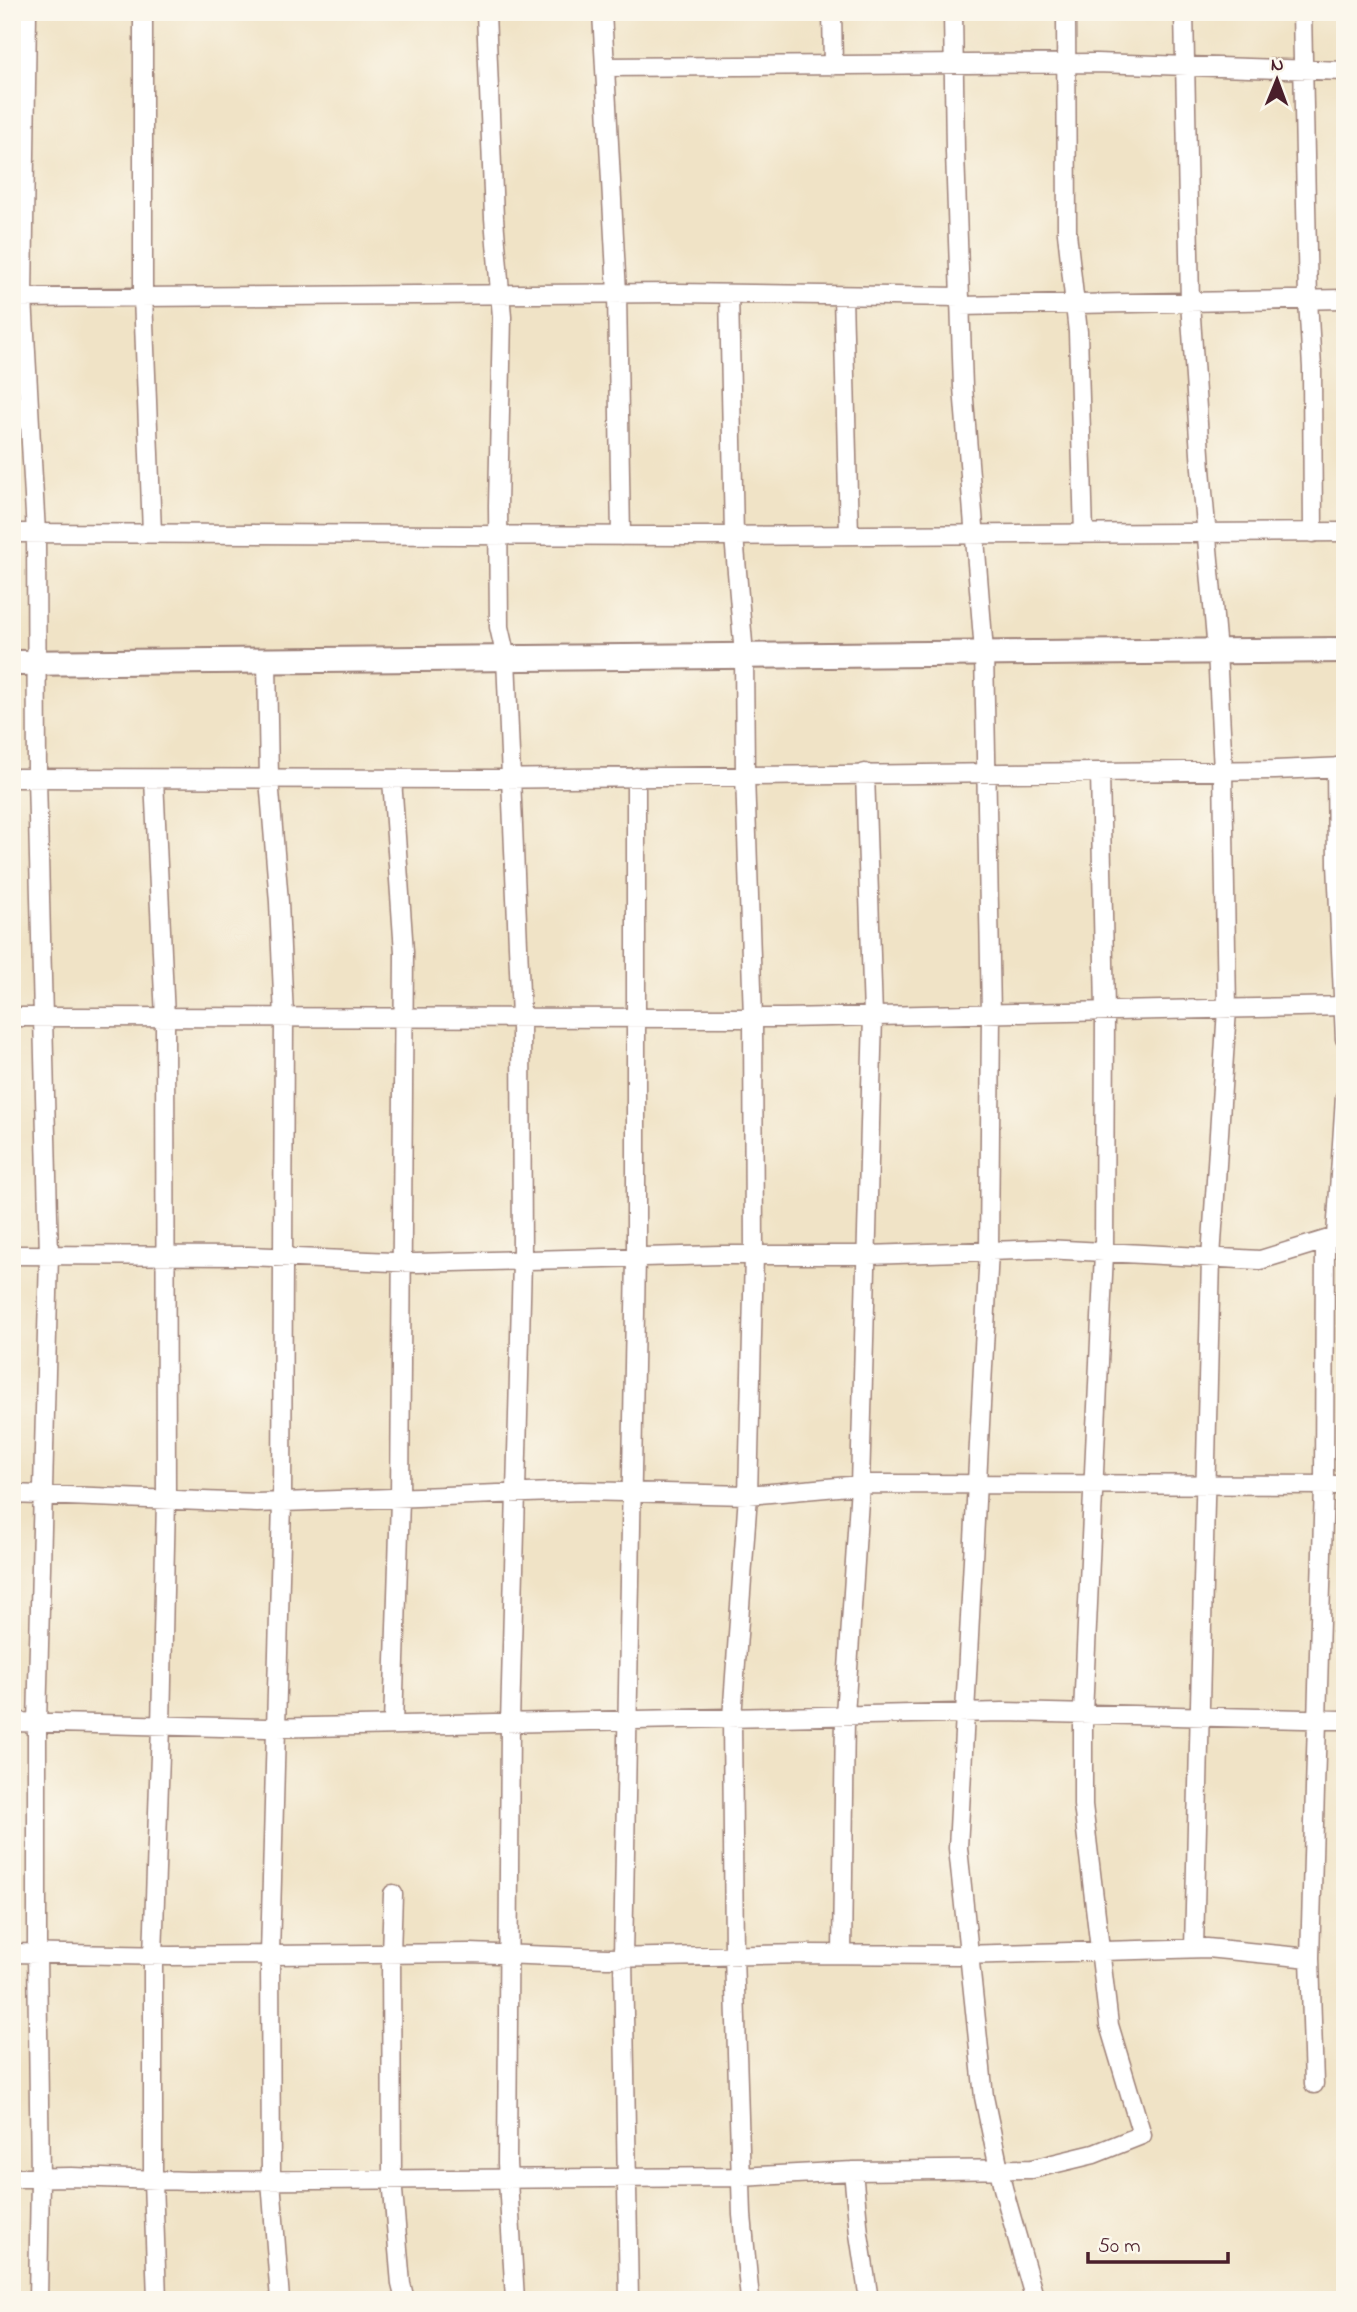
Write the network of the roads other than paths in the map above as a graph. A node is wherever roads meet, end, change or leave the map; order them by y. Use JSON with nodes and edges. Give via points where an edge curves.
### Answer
{"nodes":[{"id":1,"x":27,"y":12,"type":"edge"},
{"id":2,"x":143,"y":12,"type":"edge"},
{"id":3,"x":486,"y":12,"type":"edge"},
{"id":4,"x":602,"y":12,"type":"edge"},
{"id":5,"x":832,"y":12,"type":"edge"},
{"id":6,"x":953,"y":12,"type":"edge"},
{"id":7,"x":1066,"y":12,"type":"edge"},
{"id":8,"x":1184,"y":12,"type":"edge"},
{"id":9,"x":1302,"y":12,"type":"edge"},
{"id":10,"x":1066,"y":63,"type":"junction"},
{"id":11,"x":954,"y":64,"type":"junction"},
{"id":12,"x":832,"y":66,"type":"junction"},
{"id":13,"x":1185,"y":66,"type":"junction"},
{"id":14,"x":605,"y":67,"type":"junction"},
{"id":15,"x":1304,"y":70,"type":"junction"},
{"id":16,"x":1345,"y":71,"type":"edge"},
{"id":17,"x":617,"y":293,"type":"junction"},
{"id":18,"x":500,"y":294,"type":"junction"},
{"id":19,"x":729,"y":294,"type":"junction"},
{"id":20,"x":143,"y":296,"type":"junction"},
{"id":21,"x":843,"y":296,"type":"junction"},
{"id":22,"x":18,"y":298,"type":"edge"},
{"id":23,"x":1308,"y":299,"type":"junction"},
{"id":24,"x":1345,"y":299,"type":"edge"},
{"id":25,"x":960,"y":302,"type":"junction"},
{"id":26,"x":1190,"y":302,"type":"junction"},
{"id":27,"x":1075,"y":304,"type":"junction"},
{"id":28,"x":1345,"y":532,"type":"edge"},
{"id":29,"x":12,"y":533,"type":"edge"},
{"id":30,"x":36,"y":533,"type":"junction"},
{"id":31,"x":152,"y":533,"type":"junction"},
{"id":32,"x":1313,"y":533,"type":"junction"},
{"id":33,"x":498,"y":534,"type":"junction"},
{"id":34,"x":1084,"y":534,"type":"junction"},
{"id":35,"x":1208,"y":534,"type":"junction"},
{"id":36,"x":849,"y":535,"type":"junction"},
{"id":37,"x":975,"y":535,"type":"junction"},
{"id":38,"x":621,"y":536,"type":"junction"},
{"id":39,"x":734,"y":536,"type":"junction"},
{"id":40,"x":1345,"y":650,"type":"edge"},
{"id":41,"x":1217,"y":651,"type":"junction"},
{"id":42,"x":984,"y":652,"type":"junction"},
{"id":43,"x":744,"y":655,"type":"junction"},
{"id":44,"x":506,"y":658,"type":"junction"},
{"id":45,"x":267,"y":661,"type":"junction"},
{"id":46,"x":12,"y":663,"type":"edge"},
{"id":47,"x":37,"y":663,"type":"junction"},
{"id":48,"x":1340,"y":767,"type":"edge"},
{"id":49,"x":1223,"y":771,"type":"junction"},
{"id":50,"x":986,"y":773,"type":"junction"},
{"id":51,"x":1100,"y":773,"type":"junction"},
{"id":52,"x":865,"y":774,"type":"junction"},
{"id":53,"x":745,"y":775,"type":"junction"},
{"id":54,"x":636,"y":777,"type":"junction"},
{"id":55,"x":12,"y":778,"type":"edge"},
{"id":56,"x":37,"y":779,"type":"junction"},
{"id":57,"x":154,"y":779,"type":"junction"},
{"id":58,"x":269,"y":779,"type":"junction"},
{"id":59,"x":392,"y":779,"type":"junction"},
{"id":60,"x":513,"y":779,"type":"junction"},
{"id":61,"x":1343,"y":1006,"type":"edge"},
{"id":62,"x":1227,"y":1009,"type":"junction"},
{"id":63,"x":1105,"y":1010,"type":"junction"},
{"id":64,"x":991,"y":1013,"type":"junction"},
{"id":65,"x":873,"y":1016,"type":"junction"},
{"id":66,"x":12,"y":1017,"type":"edge"},
{"id":67,"x":43,"y":1017,"type":"junction"},
{"id":68,"x":402,"y":1017,"type":"junction"},
{"id":69,"x":521,"y":1017,"type":"junction"},
{"id":70,"x":165,"y":1018,"type":"junction"},
{"id":71,"x":284,"y":1018,"type":"junction"},
{"id":72,"x":636,"y":1018,"type":"junction"},
{"id":73,"x":753,"y":1018,"type":"junction"},
{"id":74,"x":1345,"y":1039,"type":"edge"},
{"id":75,"x":1345,"y":1097,"type":"edge"},
{"id":76,"x":1335,"y":1237,"type":"edge"},
{"id":77,"x":989,"y":1251,"type":"junction"},
{"id":78,"x":1104,"y":1252,"type":"junction"},
{"id":79,"x":12,"y":1255,"type":"edge"},
{"id":80,"x":49,"y":1255,"type":"junction"},
{"id":81,"x":754,"y":1255,"type":"junction"},
{"id":82,"x":868,"y":1255,"type":"junction"},
{"id":83,"x":165,"y":1256,"type":"junction"},
{"id":84,"x":282,"y":1257,"type":"junction"},
{"id":85,"x":636,"y":1258,"type":"junction"},
{"id":86,"x":1212,"y":1258,"type":"junction"},
{"id":87,"x":522,"y":1261,"type":"junction"},
{"id":88,"x":402,"y":1262,"type":"junction"},
{"id":89,"x":860,"y":1485,"type":"junction"},
{"id":90,"x":978,"y":1485,"type":"junction"},
{"id":91,"x":1324,"y":1485,"type":"junction"},
{"id":92,"x":1345,"y":1485,"type":"edge"},
{"id":93,"x":1092,"y":1486,"type":"junction"},
{"id":94,"x":1207,"y":1486,"type":"junction"},
{"id":95,"x":630,"y":1492,"type":"junction"},
{"id":96,"x":12,"y":1494,"type":"edge"},
{"id":97,"x":517,"y":1494,"type":"junction"},
{"id":98,"x":43,"y":1495,"type":"junction"},
{"id":99,"x":748,"y":1495,"type":"junction"},
{"id":100,"x":400,"y":1499,"type":"junction"},
{"id":101,"x":166,"y":1500,"type":"junction"},
{"id":102,"x":282,"y":1503,"type":"junction"},
{"id":103,"x":964,"y":1713,"type":"junction"},
{"id":104,"x":1083,"y":1713,"type":"junction"},
{"id":105,"x":845,"y":1715,"type":"junction"},
{"id":106,"x":1200,"y":1715,"type":"junction"},
{"id":107,"x":732,"y":1718,"type":"junction"},
{"id":108,"x":1317,"y":1719,"type":"junction"},
{"id":109,"x":628,"y":1720,"type":"junction"},
{"id":110,"x":1345,"y":1720,"type":"edge"},
{"id":111,"x":12,"y":1722,"type":"edge"},
{"id":112,"x":37,"y":1723,"type":"junction"},
{"id":113,"x":510,"y":1723,"type":"junction"},
{"id":114,"x":161,"y":1726,"type":"junction"},
{"id":115,"x":393,"y":1726,"type":"junction"},
{"id":116,"x":275,"y":1728,"type":"junction"},
{"id":117,"x":393,"y":1894,"type":"dead end"},
{"id":118,"x":1194,"y":1948,"type":"junction"},
{"id":119,"x":1101,"y":1950,"type":"junction"},
{"id":120,"x":12,"y":1953,"type":"edge"},
{"id":121,"x":391,"y":1953,"type":"junction"},
{"id":122,"x":37,"y":1954,"type":"junction"},
{"id":123,"x":270,"y":1954,"type":"junction"},
{"id":124,"x":842,"y":1954,"type":"junction"},
{"id":125,"x":510,"y":1955,"type":"junction"},
{"id":126,"x":734,"y":1955,"type":"junction"},
{"id":127,"x":968,"y":1955,"type":"junction"},
{"id":128,"x":153,"y":1956,"type":"junction"},
{"id":129,"x":623,"y":1958,"type":"junction"},
{"id":130,"x":1310,"y":1958,"type":"junction"},
{"id":131,"x":1314,"y":2084,"type":"dead end"},
{"id":132,"x":999,"y":2168,"type":"junction"},
{"id":133,"x":853,"y":2171,"type":"junction"},
{"id":134,"x":741,"y":2177,"type":"junction"},
{"id":135,"x":12,"y":2178,"type":"edge"},
{"id":136,"x":40,"y":2178,"type":"junction"},
{"id":137,"x":626,"y":2178,"type":"junction"},
{"id":138,"x":392,"y":2179,"type":"junction"},
{"id":139,"x":508,"y":2179,"type":"junction"},
{"id":140,"x":153,"y":2180,"type":"junction"},
{"id":141,"x":271,"y":2180,"type":"junction"},
{"id":142,"x":38,"y":2300,"type":"edge"},
{"id":143,"x":157,"y":2300,"type":"edge"},
{"id":144,"x":280,"y":2300,"type":"edge"},
{"id":145,"x":405,"y":2300,"type":"edge"},
{"id":146,"x":516,"y":2300,"type":"edge"},
{"id":147,"x":629,"y":2300,"type":"edge"},
{"id":148,"x":750,"y":2300,"type":"edge"},
{"id":149,"x":869,"y":2300,"type":"edge"},
{"id":150,"x":1035,"y":2300,"type":"edge"}],
"edges":[{"from":1,"to":22,"type":"street"},
{"from":2,"to":20,"type":"street"},
{"from":3,"to":18,"type":"street"},
{"from":4,"to":14,"type":"street"},
{"from":5,"to":12,"type":"street"},
{"from":6,"to":11,"type":"street"},
{"from":7,"to":10,"type":"street"},
{"from":8,"to":13,"type":"street"},
{"from":9,"to":15,"type":"street"},
{"from":10,"to":11,"type":"street"},
{"from":10,"to":13,"type":"street"},
{"from":10,"to":27,"type":"street","via":[[1067,233]]},
{"from":11,"to":12,"type":"street"},
{"from":11,"to":25,"type":"street"},
{"from":12,"to":14,"type":"street"},
{"from":13,"to":15,"type":"street"},
{"from":13,"to":26,"type":"street"},
{"from":14,"to":17,"type":"street"},
{"from":15,"to":16,"type":"street"},
{"from":15,"to":23,"type":"street"},
{"from":17,"to":18,"type":"street"},
{"from":17,"to":19,"type":"street"},
{"from":17,"to":38,"type":"street"},
{"from":18,"to":20,"type":"street"},
{"from":18,"to":33,"type":"street"},
{"from":19,"to":21,"type":"street"},
{"from":19,"to":39,"type":"street"},
{"from":20,"to":22,"type":"street"},
{"from":20,"to":31,"type":"street"},
{"from":21,"to":25,"type":"street"},
{"from":21,"to":36,"type":"street"},
{"from":22,"to":30,"type":"street"},
{"from":23,"to":24,"type":"street"},
{"from":23,"to":26,"type":"street"},
{"from":23,"to":32,"type":"street"},
{"from":25,"to":27,"type":"street"},
{"from":25,"to":37,"type":"street"},
{"from":26,"to":27,"type":"street"},
{"from":26,"to":35,"type":"street"},
{"from":27,"to":34,"type":"street"},
{"from":28,"to":32,"type":"street"},
{"from":29,"to":30,"type":"street"},
{"from":30,"to":31,"type":"street"},
{"from":30,"to":47,"type":"street"},
{"from":31,"to":33,"type":"street"},
{"from":32,"to":35,"type":"street"},
{"from":33,"to":38,"type":"street"},
{"from":33,"to":44,"type":"street","via":[[499,627]]},
{"from":34,"to":35,"type":"street"},
{"from":34,"to":37,"type":"street"},
{"from":35,"to":41,"type":"street"},
{"from":36,"to":37,"type":"street"},
{"from":36,"to":39,"type":"street"},
{"from":37,"to":42,"type":"street"},
{"from":38,"to":39,"type":"street"},
{"from":39,"to":43,"type":"street"},
{"from":40,"to":41,"type":"street"},
{"from":41,"to":42,"type":"street"},
{"from":41,"to":49,"type":"street"},
{"from":42,"to":43,"type":"street"},
{"from":42,"to":50,"type":"street"},
{"from":43,"to":44,"type":"street"},
{"from":43,"to":53,"type":"street"},
{"from":44,"to":45,"type":"street"},
{"from":44,"to":60,"type":"street"},
{"from":45,"to":47,"type":"street"},
{"from":45,"to":58,"type":"street"},
{"from":46,"to":47,"type":"street"},
{"from":47,"to":56,"type":"street"},
{"from":48,"to":49,"type":"street"},
{"from":48,"to":61,"type":"street"},
{"from":49,"to":51,"type":"street"},
{"from":49,"to":62,"type":"street"},
{"from":50,"to":51,"type":"street"},
{"from":50,"to":52,"type":"street"},
{"from":50,"to":64,"type":"street"},
{"from":51,"to":63,"type":"street"},
{"from":52,"to":53,"type":"street"},
{"from":52,"to":65,"type":"street"},
{"from":53,"to":54,"type":"street"},
{"from":53,"to":73,"type":"street"},
{"from":54,"to":60,"type":"street"},
{"from":54,"to":72,"type":"street"},
{"from":55,"to":56,"type":"street"},
{"from":56,"to":57,"type":"street"},
{"from":56,"to":67,"type":"street"},
{"from":57,"to":58,"type":"street"},
{"from":57,"to":70,"type":"street"},
{"from":58,"to":59,"type":"street"},
{"from":58,"to":71,"type":"street"},
{"from":59,"to":60,"type":"street"},
{"from":59,"to":68,"type":"street","via":[[404,952]]},
{"from":60,"to":69,"type":"street"},
{"from":61,"to":62,"type":"street"},
{"from":61,"to":74,"type":"street"},
{"from":62,"to":63,"type":"street"},
{"from":62,"to":86,"type":"street"},
{"from":63,"to":64,"type":"street"},
{"from":63,"to":78,"type":"street"},
{"from":64,"to":65,"type":"street"},
{"from":64,"to":77,"type":"street"},
{"from":65,"to":73,"type":"street"},
{"from":65,"to":82,"type":"street"},
{"from":66,"to":67,"type":"street"},
{"from":67,"to":70,"type":"street"},
{"from":67,"to":80,"type":"street"},
{"from":68,"to":69,"type":"street"},
{"from":68,"to":71,"type":"street"},
{"from":68,"to":88,"type":"street"},
{"from":69,"to":72,"type":"street"},
{"from":69,"to":87,"type":"street"},
{"from":70,"to":71,"type":"street"},
{"from":70,"to":83,"type":"street"},
{"from":71,"to":84,"type":"street"},
{"from":72,"to":73,"type":"street"},
{"from":72,"to":85,"type":"street"},
{"from":73,"to":81,"type":"street"},
{"from":75,"to":76,"type":"street"},
{"from":76,"to":86,"type":"street","via":[[1260,1260]]},
{"from":76,"to":91,"type":"street"},
{"from":77,"to":78,"type":"street"},
{"from":77,"to":82,"type":"street"},
{"from":77,"to":90,"type":"street"},
{"from":78,"to":86,"type":"street"},
{"from":78,"to":93,"type":"street"},
{"from":79,"to":80,"type":"street"},
{"from":80,"to":83,"type":"street"},
{"from":80,"to":98,"type":"street"},
{"from":81,"to":82,"type":"street"},
{"from":81,"to":85,"type":"street"},
{"from":81,"to":99,"type":"street"},
{"from":82,"to":89,"type":"street"},
{"from":83,"to":84,"type":"street"},
{"from":83,"to":101,"type":"street"},
{"from":84,"to":88,"type":"street"},
{"from":84,"to":102,"type":"street"},
{"from":85,"to":87,"type":"street"},
{"from":85,"to":95,"type":"street"},
{"from":86,"to":94,"type":"street"},
{"from":87,"to":88,"type":"street"},
{"from":87,"to":97,"type":"street"},
{"from":88,"to":100,"type":"street"},
{"from":89,"to":90,"type":"street"},
{"from":89,"to":99,"type":"street"},
{"from":89,"to":105,"type":"street"},
{"from":90,"to":93,"type":"street"},
{"from":90,"to":103,"type":"street"},
{"from":91,"to":92,"type":"street"},
{"from":91,"to":94,"type":"street"},
{"from":91,"to":108,"type":"street"},
{"from":93,"to":94,"type":"street"},
{"from":93,"to":104,"type":"street"},
{"from":94,"to":106,"type":"street"},
{"from":95,"to":97,"type":"street"},
{"from":95,"to":99,"type":"street"},
{"from":95,"to":109,"type":"street"},
{"from":96,"to":98,"type":"street"},
{"from":97,"to":100,"type":"street"},
{"from":97,"to":113,"type":"street"},
{"from":98,"to":101,"type":"street"},
{"from":98,"to":112,"type":"street"},
{"from":99,"to":107,"type":"street"},
{"from":100,"to":102,"type":"street"},
{"from":100,"to":115,"type":"street"},
{"from":101,"to":102,"type":"street"},
{"from":101,"to":114,"type":"street"},
{"from":102,"to":116,"type":"street"},
{"from":103,"to":104,"type":"street"},
{"from":103,"to":105,"type":"street"},
{"from":103,"to":127,"type":"street","via":[[958,1848]]},
{"from":104,"to":106,"type":"street"},
{"from":104,"to":119,"type":"street","via":[[1083,1805]]},
{"from":105,"to":107,"type":"street"},
{"from":105,"to":124,"type":"street"},
{"from":106,"to":108,"type":"street"},
{"from":106,"to":118,"type":"street"},
{"from":107,"to":109,"type":"street"},
{"from":107,"to":126,"type":"street"},
{"from":108,"to":110,"type":"street"},
{"from":108,"to":130,"type":"street"},
{"from":109,"to":113,"type":"street"},
{"from":109,"to":129,"type":"street"},
{"from":111,"to":112,"type":"street"},
{"from":112,"to":114,"type":"street"},
{"from":112,"to":122,"type":"street"},
{"from":113,"to":115,"type":"street"},
{"from":113,"to":125,"type":"street"},
{"from":114,"to":116,"type":"street"},
{"from":114,"to":128,"type":"street"},
{"from":115,"to":116,"type":"street"},
{"from":116,"to":123,"type":"street"},
{"from":117,"to":121,"type":"street"},
{"from":118,"to":119,"type":"street"},
{"from":118,"to":130,"type":"street"},
{"from":119,"to":127,"type":"street"},
{"from":119,"to":132,"type":"street","via":[[1109,2025],[1142,2135],[1032,2169]]},
{"from":120,"to":122,"type":"street"},
{"from":121,"to":123,"type":"street"},
{"from":121,"to":125,"type":"street"},
{"from":121,"to":138,"type":"street"},
{"from":122,"to":128,"type":"street"},
{"from":122,"to":136,"type":"street"},
{"from":123,"to":128,"type":"street"},
{"from":123,"to":141,"type":"street"},
{"from":124,"to":126,"type":"street"},
{"from":124,"to":127,"type":"street"},
{"from":125,"to":129,"type":"street"},
{"from":125,"to":139,"type":"street"},
{"from":126,"to":129,"type":"street"},
{"from":126,"to":134,"type":"street"},
{"from":127,"to":132,"type":"street","via":[[984,2097]]},
{"from":128,"to":140,"type":"street"},
{"from":129,"to":137,"type":"street"},
{"from":130,"to":131,"type":"street"},
{"from":132,"to":133,"type":"street"},
{"from":132,"to":150,"type":"street"},
{"from":133,"to":134,"type":"street"},
{"from":133,"to":149,"type":"street"},
{"from":134,"to":137,"type":"street"},
{"from":134,"to":148,"type":"street"},
{"from":135,"to":136,"type":"street"},
{"from":136,"to":140,"type":"street"},
{"from":136,"to":142,"type":"street"},
{"from":137,"to":139,"type":"street"},
{"from":137,"to":147,"type":"street"},
{"from":138,"to":139,"type":"street"},
{"from":138,"to":141,"type":"street"},
{"from":138,"to":145,"type":"street"},
{"from":139,"to":146,"type":"street"},
{"from":140,"to":141,"type":"street"},
{"from":140,"to":143,"type":"street"},
{"from":141,"to":144,"type":"street"}]}
